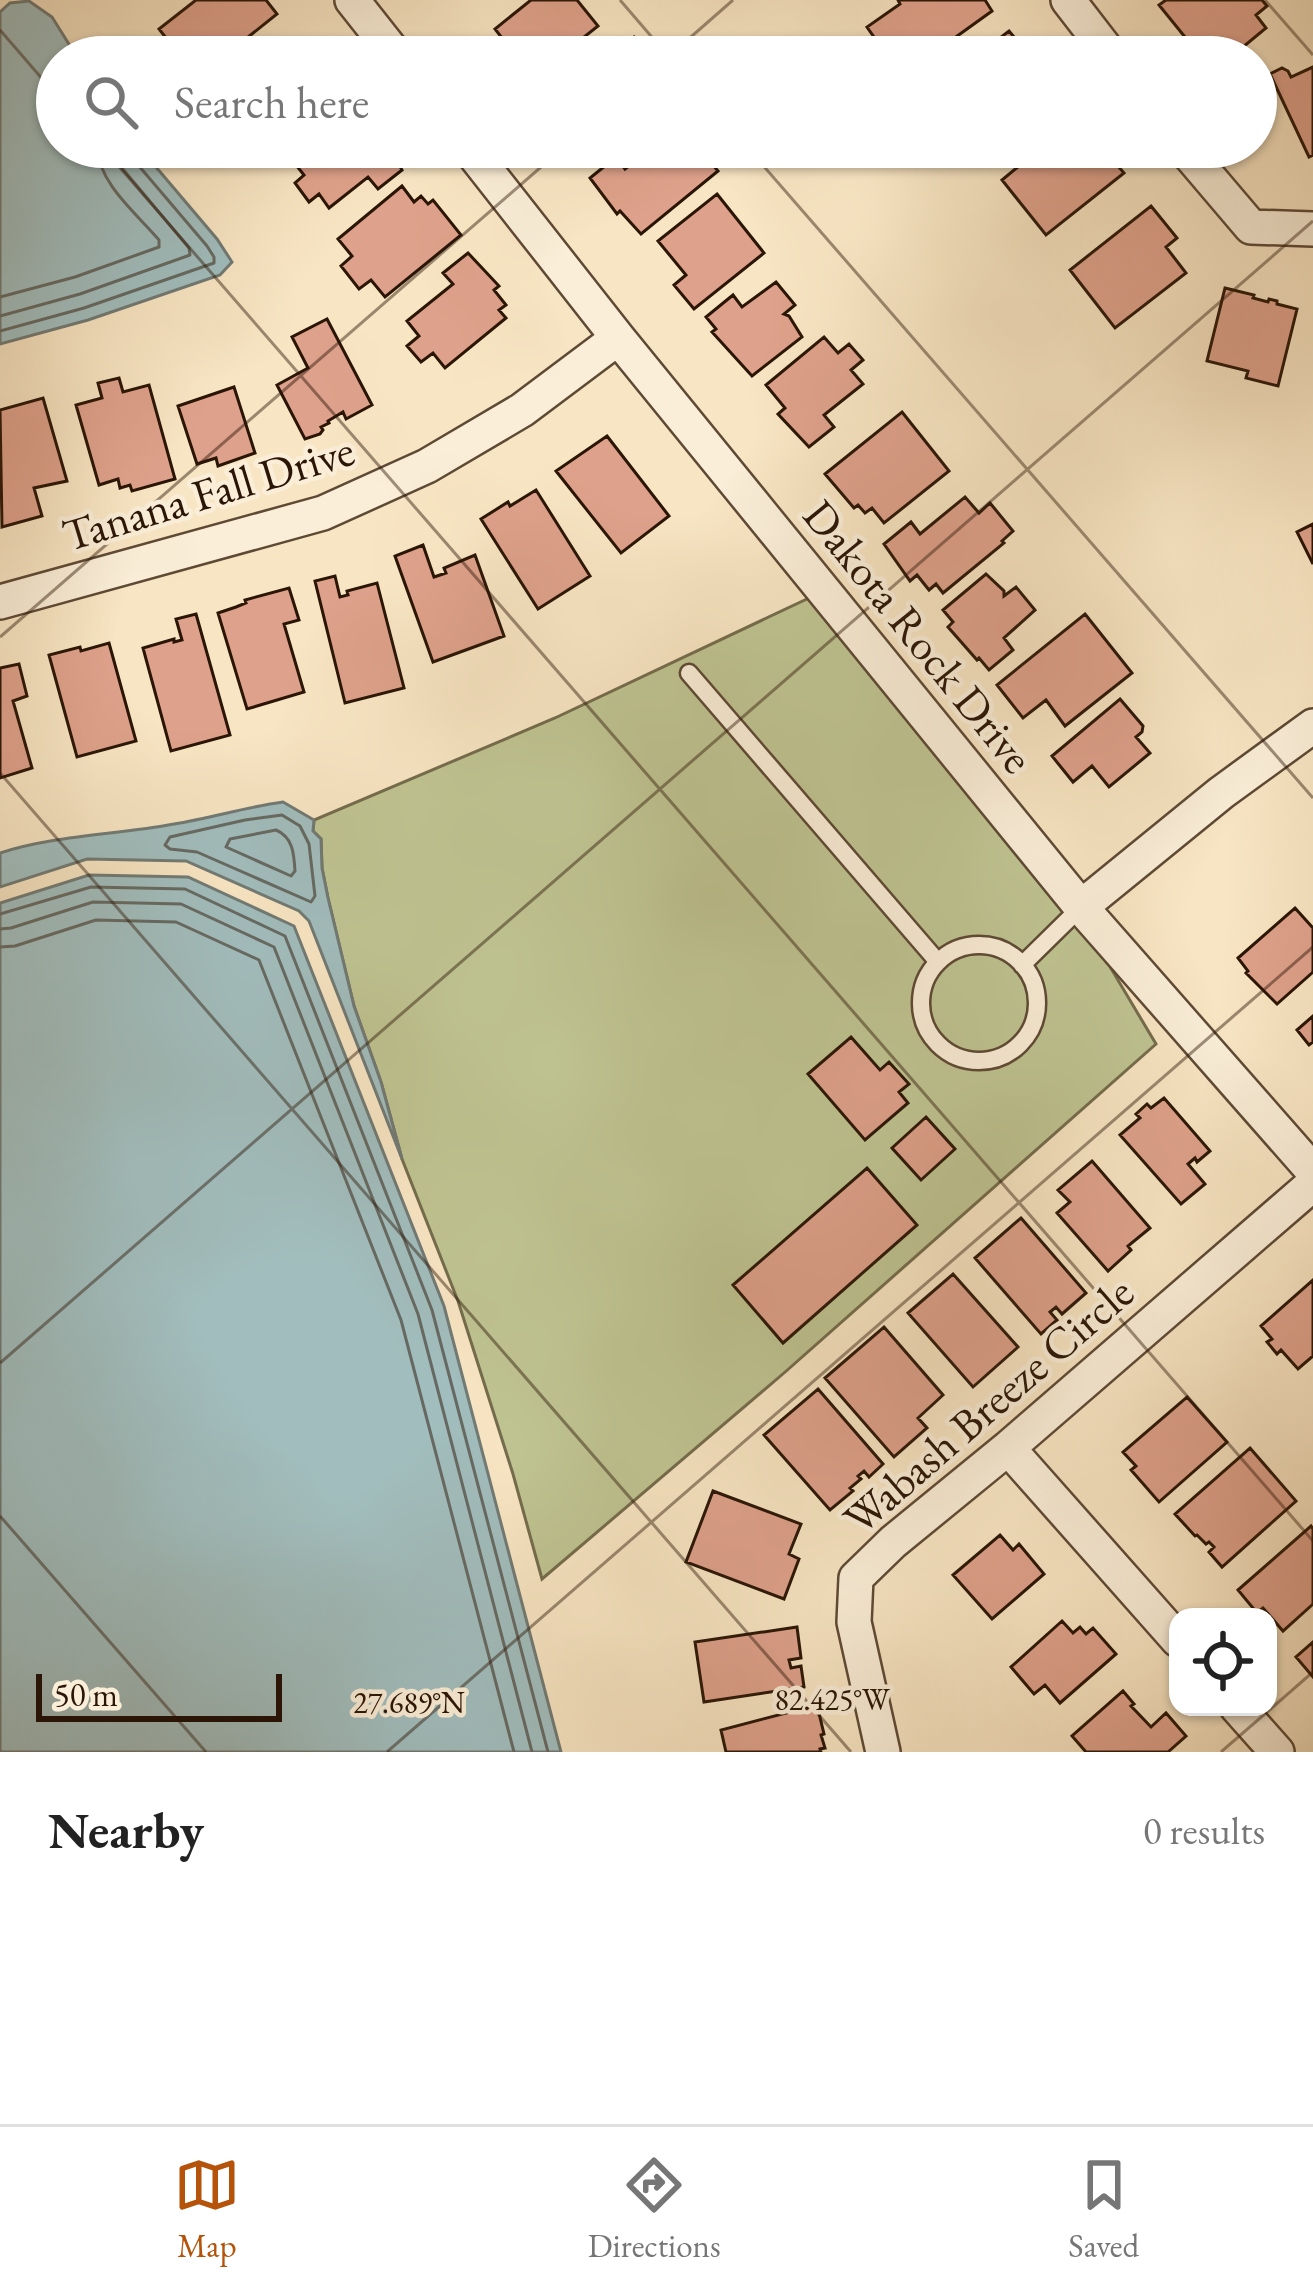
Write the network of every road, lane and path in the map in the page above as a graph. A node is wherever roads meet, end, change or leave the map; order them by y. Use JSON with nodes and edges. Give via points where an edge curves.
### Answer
{"nodes":[{"id":1,"x":352,"y":0,"type":"edge"},
{"id":2,"x":1068,"y":0,"type":"edge"},
{"id":3,"x":380,"y":36,"type":"edge"},
{"id":4,"x":1096,"y":36,"type":"edge"},
{"id":5,"x":484,"y":168,"type":"edge"},
{"id":6,"x":1202,"y":168,"type":"edge"},
{"id":7,"x":1313,"y":229,"type":"edge"},
{"id":8,"x":618,"y":338,"type":"junction"},
{"id":9,"x":0,"y":602,"type":"edge"},
{"id":10,"x":689,"y":673,"type":"dead end"},
{"id":11,"x":1313,"y":726,"type":"edge"},
{"id":12,"x":1082,"y":907,"type":"junction"},
{"id":13,"x":938,"y":962,"type":"junction"},
{"id":14,"x":1022,"y":964,"type":"junction"},
{"id":15,"x":1313,"y":1172,"type":"edge"},
{"id":16,"x":1313,"y":1184,"type":"edge"},
{"id":17,"x":1008,"y":1448,"type":"junction"},
{"id":18,"x":1169,"y":1630,"type":"edge"},
{"id":19,"x":1243,"y":1716,"type":"edge"},
{"id":20,"x":1264,"y":1748,"type":"edge"},
{"id":21,"x":883,"y":1752,"type":"edge"}],
"edges":[{"from":1,"to":3,"type":"street"},
{"from":2,"to":4,"type":"street"},
{"from":5,"to":8,"type":"street","name":"Dakota Rock Drive"},
{"from":6,"to":7,"type":"street","via":[[1251,226]]},
{"from":8,"to":9,"type":"street","name":"Tanana Fall Drive","via":[[522,410],[427,466],[323,513]]},
{"from":8,"to":12,"type":"street","name":"Dakota Rock Drive"},
{"from":10,"to":13,"type":"lane"},
{"from":11,"to":12,"type":"street"},
{"from":12,"to":14,"type":"lane"},
{"from":12,"to":15,"type":"street","name":"Dakota Rock Drive"},
{"from":13,"to":14,"type":"lane","via":[[981,944]]},
{"from":13,"to":14,"type":"lane","via":[[922,987],[925,1026],[951,1054],[970,1060],[1008,1053],[1033,1025],[1036,988]]},
{"from":16,"to":17,"type":"street","name":"Wabash Breeze Circle"},
{"from":17,"to":18,"type":"street"},
{"from":17,"to":21,"type":"street","name":"Wabash Breeze Circle","via":[[856,1578],[854,1622]]},
{"from":19,"to":20,"type":"street"}]}
